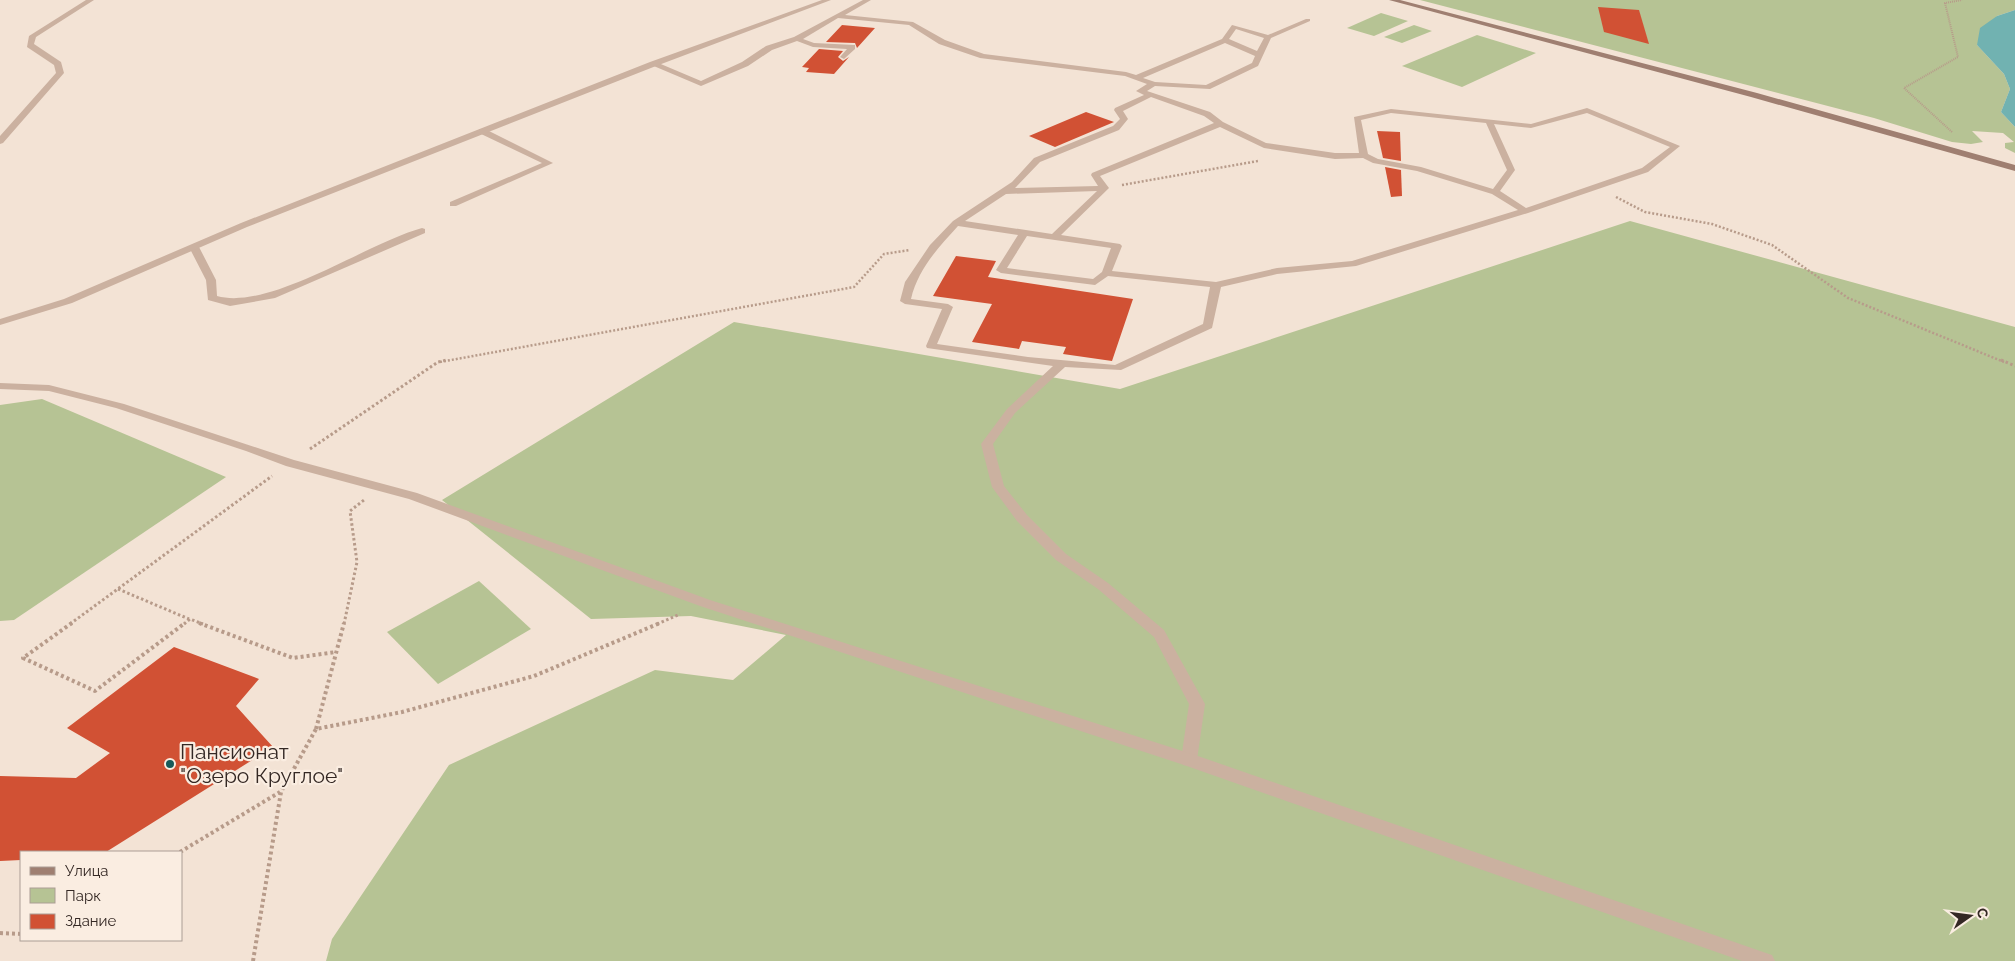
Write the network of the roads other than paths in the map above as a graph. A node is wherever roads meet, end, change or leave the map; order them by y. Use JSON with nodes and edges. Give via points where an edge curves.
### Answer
{"nodes":[{"id":1,"x":91,"y":0,"type":"edge"},
{"id":2,"x":828,"y":0,"type":"edge"},
{"id":3,"x":868,"y":0,"type":"edge"},
{"id":4,"x":1392,"y":0,"type":"edge"},
{"id":5,"x":837,"y":16,"type":"junction"},
{"id":6,"x":1308,"y":20,"type":"dead end"},
{"id":7,"x":1268,"y":37,"type":"junction"},
{"id":8,"x":797,"y":39,"type":"junction"},
{"id":9,"x":1225,"y":40,"type":"junction"},
{"id":10,"x":1260,"y":55,"type":"junction"},
{"id":11,"x":844,"y":57,"type":"dead end"},
{"id":12,"x":653,"y":64,"type":"junction"},
{"id":13,"x":1136,"y":78,"type":"junction"},
{"id":14,"x":1154,"y":84,"type":"junction"},
{"id":15,"x":1150,"y":95,"type":"junction"},
{"id":16,"x":1489,"y":121,"type":"junction"},
{"id":17,"x":1220,"y":124,"type":"junction"},
{"id":18,"x":482,"y":131,"type":"junction"},
{"id":19,"x":0,"y":141,"type":"edge"},
{"id":20,"x":1364,"y":156,"type":"junction"},
{"id":21,"x":2015,"y":168,"type":"edge"},
{"id":22,"x":1105,"y":188,"type":"junction"},
{"id":23,"x":1002,"y":191,"type":"junction"},
{"id":24,"x":1495,"y":192,"type":"junction"},
{"id":25,"x":453,"y":204,"type":"dead end"},
{"id":26,"x":1525,"y":211,"type":"junction"},
{"id":27,"x":956,"y":223,"type":"junction"},
{"id":28,"x":422,"y":231,"type":"dead end"},
{"id":29,"x":1023,"y":234,"type":"junction"},
{"id":30,"x":1053,"y":238,"type":"junction"},
{"id":31,"x":194,"y":247,"type":"junction"},
{"id":32,"x":1106,"y":273,"type":"junction"},
{"id":33,"x":1216,"y":286,"type":"junction"},
{"id":34,"x":0,"y":322,"type":"edge"},
{"id":35,"x":1062,"y":363,"type":"junction"},
{"id":36,"x":0,"y":386,"type":"edge"},
{"id":37,"x":1189,"y":760,"type":"junction"},
{"id":38,"x":1766,"y":961,"type":"edge"}],
"edges":[{"from":1,"to":19,"type":"street","via":[[34,36],[30,45],[58,64],[60,73]]},
{"from":2,"to":12,"type":"street"},
{"from":3,"to":5,"type":"street"},
{"from":4,"to":21,"type":"main road","via":[[1754,95]]},
{"from":5,"to":8,"type":"street"},
{"from":5,"to":13,"type":"street","via":[[911,24],[942,42],[983,56],[1126,74]]},
{"from":6,"to":7,"type":"street"},
{"from":7,"to":9,"type":"street","via":[[1234,26]]},
{"from":7,"to":10,"type":"street"},
{"from":8,"to":11,"type":"street","via":[[813,45],[852,47]]},
{"from":8,"to":12,"type":"street","via":[[769,48],[745,64],[702,84]]},
{"from":9,"to":10,"type":"street"},
{"from":9,"to":13,"type":"street"},
{"from":10,"to":14,"type":"street","via":[[1255,64],[1207,87]]},
{"from":12,"to":18,"type":"street"},
{"from":13,"to":14,"type":"street"},
{"from":14,"to":15,"type":"street","via":[[1140,91]]},
{"from":15,"to":17,"type":"street","via":[[1207,114]]},
{"from":15,"to":23,"type":"street","via":[[1118,110],[1124,119],[1116,128],[1037,160],[1015,184]]},
{"from":16,"to":20,"type":"street","via":[[1391,112],[1357,119]]},
{"from":16,"to":24,"type":"street","via":[[1511,170]]},
{"from":16,"to":26,"type":"street","via":[[1531,126],[1587,110],[1676,146],[1645,170]]},
{"from":17,"to":20,"type":"street","via":[[1264,145],[1336,156]]},
{"from":17,"to":22,"type":"street","via":[[1095,175]]},
{"from":18,"to":25,"type":"street","via":[[549,163]]},
{"from":18,"to":31,"type":"street"},
{"from":20,"to":24,"type":"street"},
{"from":22,"to":23,"type":"street"},
{"from":22,"to":30,"type":"street"},
{"from":23,"to":27,"type":"street"},
{"from":24,"to":26,"type":"street"},
{"from":26,"to":33,"type":"street","via":[[1352,264],[1276,271]]},
{"from":27,"to":29,"type":"street"},
{"from":27,"to":35,"type":"street","via":[[933,247],[910,282],[905,301],[948,307],[931,346]]},
{"from":28,"to":31,"type":"street","via":[[271,296],[230,303],[212,298],[211,280]]},
{"from":29,"to":30,"type":"street"},
{"from":29,"to":32,"type":"street","via":[[1001,270],[1095,282]]},
{"from":30,"to":32,"type":"street","via":[[1117,246]]},
{"from":31,"to":34,"type":"street","via":[[68,301]]},
{"from":32,"to":33,"type":"street"},
{"from":33,"to":35,"type":"street","via":[[1208,326],[1117,368]]},
{"from":35,"to":37,"type":"street","via":[[1011,411],[988,444],[998,487],[1022,518],[1061,557],[1104,586],[1159,634],[1197,704]]},
{"from":36,"to":37,"type":"street","via":[[49,388],[120,406],[290,463],[413,496],[705,603]]},
{"from":37,"to":38,"type":"street"}]}
